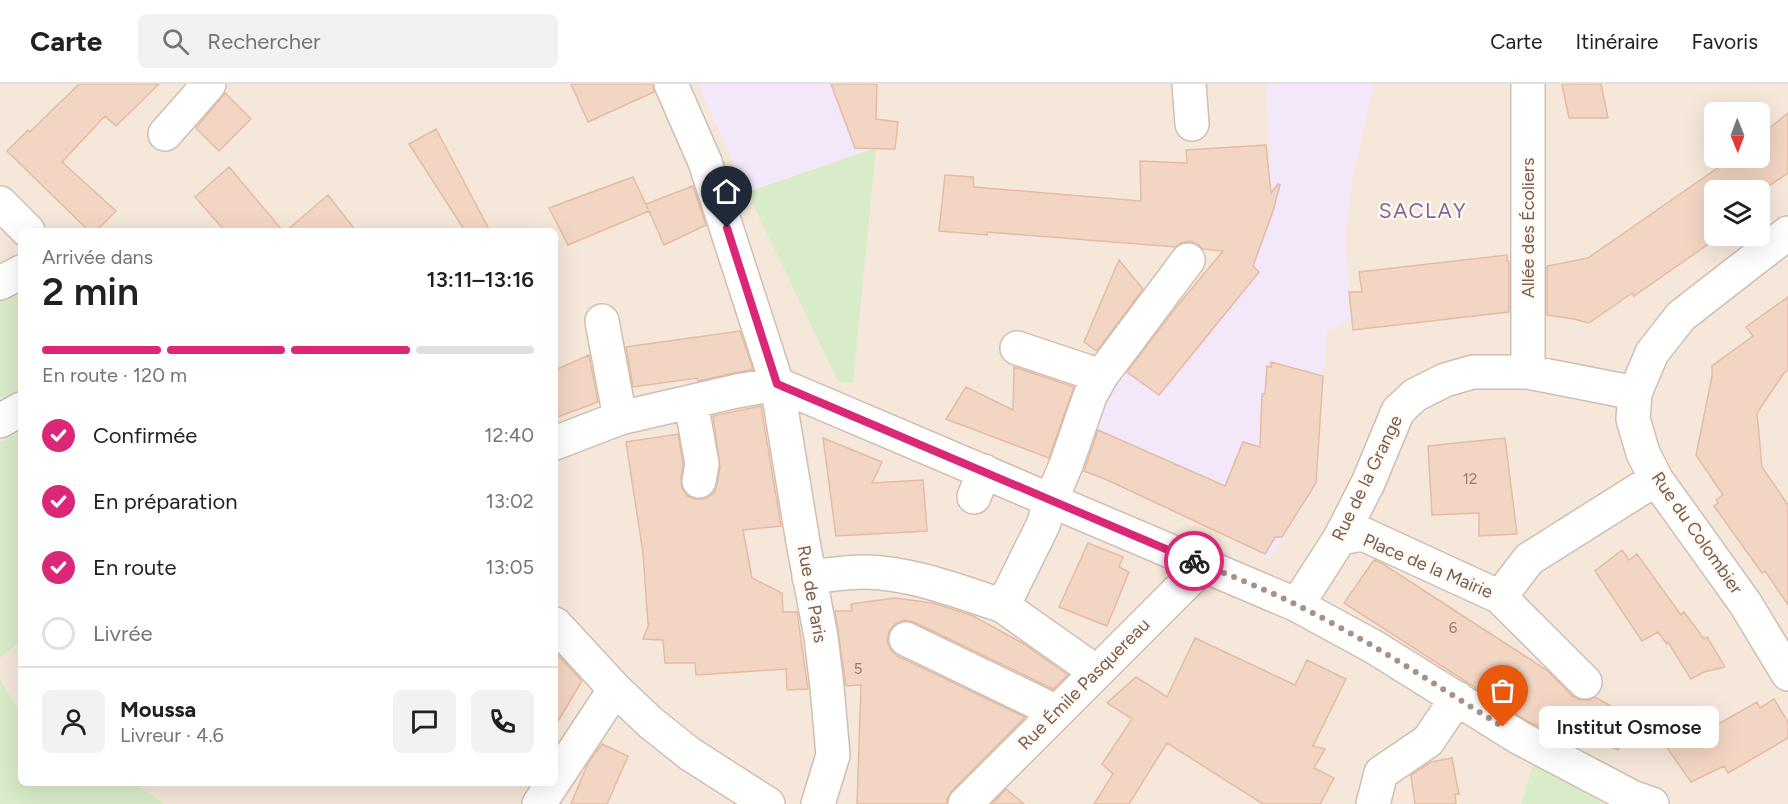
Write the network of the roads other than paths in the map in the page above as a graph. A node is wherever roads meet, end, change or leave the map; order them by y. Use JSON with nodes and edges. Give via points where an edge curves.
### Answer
{"nodes":[{"id":1,"x":209,"y":84,"type":"edge"},
{"id":2,"x":671,"y":84,"type":"edge"},
{"id":3,"x":1189,"y":84,"type":"edge"},
{"id":4,"x":1528,"y":84,"type":"edge"},
{"id":5,"x":1192,"y":124,"type":"dead end"},
{"id":6,"x":165,"y":134,"type":"dead end"},
{"id":7,"x":0,"y":203,"type":"edge"},
{"id":8,"x":25,"y":228,"type":"edge"},
{"id":9,"x":1788,"y":232,"type":"edge"},
{"id":10,"x":1188,"y":260,"type":"dead end"},
{"id":11,"x":18,"y":274,"type":"edge"},
{"id":12,"x":0,"y":283,"type":"edge"},
{"id":13,"x":602,"y":321,"type":"dead end"},
{"id":14,"x":1017,"y":348,"type":"dead end"},
{"id":15,"x":1528,"y":372,"type":"junction"},
{"id":16,"x":1101,"y":376,"type":"junction"},
{"id":17,"x":777,"y":384,"type":"junction"},
{"id":18,"x":1635,"y":393,"type":"junction"},
{"id":19,"x":691,"y":402,"type":"junction"},
{"id":20,"x":18,"y":411,"type":"edge"},
{"id":21,"x":620,"y":418,"type":"junction"},
{"id":22,"x":0,"y":421,"type":"edge"},
{"id":23,"x":558,"y":442,"type":"edge"},
{"id":24,"x":1656,"y":479,"type":"junction"},
{"id":25,"x":699,"y":481,"type":"dead end"},
{"id":26,"x":1051,"y":500,"type":"junction"},
{"id":27,"x":1340,"y":538,"type":"junction"},
{"id":28,"x":1204,"y":564,"type":"junction"},
{"id":29,"x":809,"y":577,"type":"junction"},
{"id":30,"x":1500,"y":597,"type":"junction"},
{"id":31,"x":1297,"y":605,"type":"junction"},
{"id":32,"x":1003,"y":606,"type":"junction"},
{"id":33,"x":558,"y":627,"type":"edge"},
{"id":34,"x":906,"y":639,"type":"dead end"},
{"id":35,"x":1096,"y":673,"type":"junction"},
{"id":36,"x":1788,"y":674,"type":"edge"},
{"id":37,"x":1585,"y":682,"type":"dead end"},
{"id":38,"x":615,"y":689,"type":"junction"},
{"id":39,"x":1457,"y":698,"type":"junction"},
{"id":40,"x":1057,"y":712,"type":"junction"},
{"id":41,"x":558,"y":776,"type":"edge"},
{"id":42,"x":551,"y":786,"type":"edge"},
{"id":43,"x":539,"y":804,"type":"edge"},
{"id":44,"x":768,"y":804,"type":"edge"},
{"id":45,"x":818,"y":804,"type":"edge"},
{"id":46,"x":965,"y":804,"type":"edge"},
{"id":47,"x":1373,"y":804,"type":"edge"},
{"id":48,"x":1652,"y":804,"type":"edge"}],
"edges":[{"from":1,"to":6,"type":"street"},
{"from":2,"to":17,"type":"street","name":"Rue de Paris","via":[[705,162]]},
{"from":3,"to":5,"type":"street"},
{"from":4,"to":15,"type":"street","name":"Allée des Écoliers"},
{"from":7,"to":8,"type":"street"},
{"from":9,"to":18,"type":"street","name":"Rue du Colombier","via":[[1681,316],[1652,353]]},
{"from":10,"to":16,"type":"street"},
{"from":11,"to":12,"type":"street"},
{"from":13,"to":21,"type":"street"},
{"from":14,"to":16,"type":"street"},
{"from":15,"to":18,"type":"street","name":"Rue de la Grange"},
{"from":15,"to":27,"type":"street","name":"Rue de la Grange","via":[[1473,372],[1415,395],[1398,411]]},
{"from":16,"to":26,"type":"street"},
{"from":17,"to":19,"type":"street"},
{"from":17,"to":26,"type":"street","via":[[979,484]]},
{"from":17,"to":29,"type":"street","name":"Rue de Paris"},
{"from":18,"to":24,"type":"street","name":"Rue du Colombier","via":[[1633,419]]},
{"from":19,"to":21,"type":"street"},
{"from":19,"to":25,"type":"street","via":[[702,464]]},
{"from":20,"to":22,"type":"street"},
{"from":21,"to":23,"type":"street"},
{"from":24,"to":30,"type":"street","name":"Place de la Mairie","via":[[1529,559]]},
{"from":24,"to":36,"type":"street","name":"Rue du Colombier","via":[[1745,603]]},
{"from":26,"to":28,"type":"street"},
{"from":26,"to":32,"type":"street","via":[[1043,525]]},
{"from":27,"to":30,"type":"street","name":"Place de la Mairie","via":[[1363,534]]},
{"from":27,"to":31,"type":"street","name":"Rue de la Grange"},
{"from":28,"to":31,"type":"street"},
{"from":28,"to":35,"type":"street","name":"Rue Émile Pasquereau"},
{"from":29,"to":32,"type":"street","via":[[864,572],[902,576]]},
{"from":29,"to":45,"type":"street","name":"Rue de Paris","via":[[833,754]]},
{"from":30,"to":37,"type":"street"},
{"from":31,"to":39,"type":"street"},
{"from":32,"to":35,"type":"street"},
{"from":33,"to":38,"type":"street"},
{"from":34,"to":40,"type":"street"},
{"from":35,"to":40,"type":"street","name":"Rue Émile Pasquereau"},
{"from":38,"to":41,"type":"street"},
{"from":38,"to":44,"type":"street","via":[[690,754]]},
{"from":39,"to":47,"type":"street","via":[[1428,741],[1381,773]]},
{"from":39,"to":48,"type":"street","via":[[1578,770]]},
{"from":40,"to":46,"type":"street","name":"Rue Émile Pasquereau"},
{"from":42,"to":43,"type":"street"}]}
